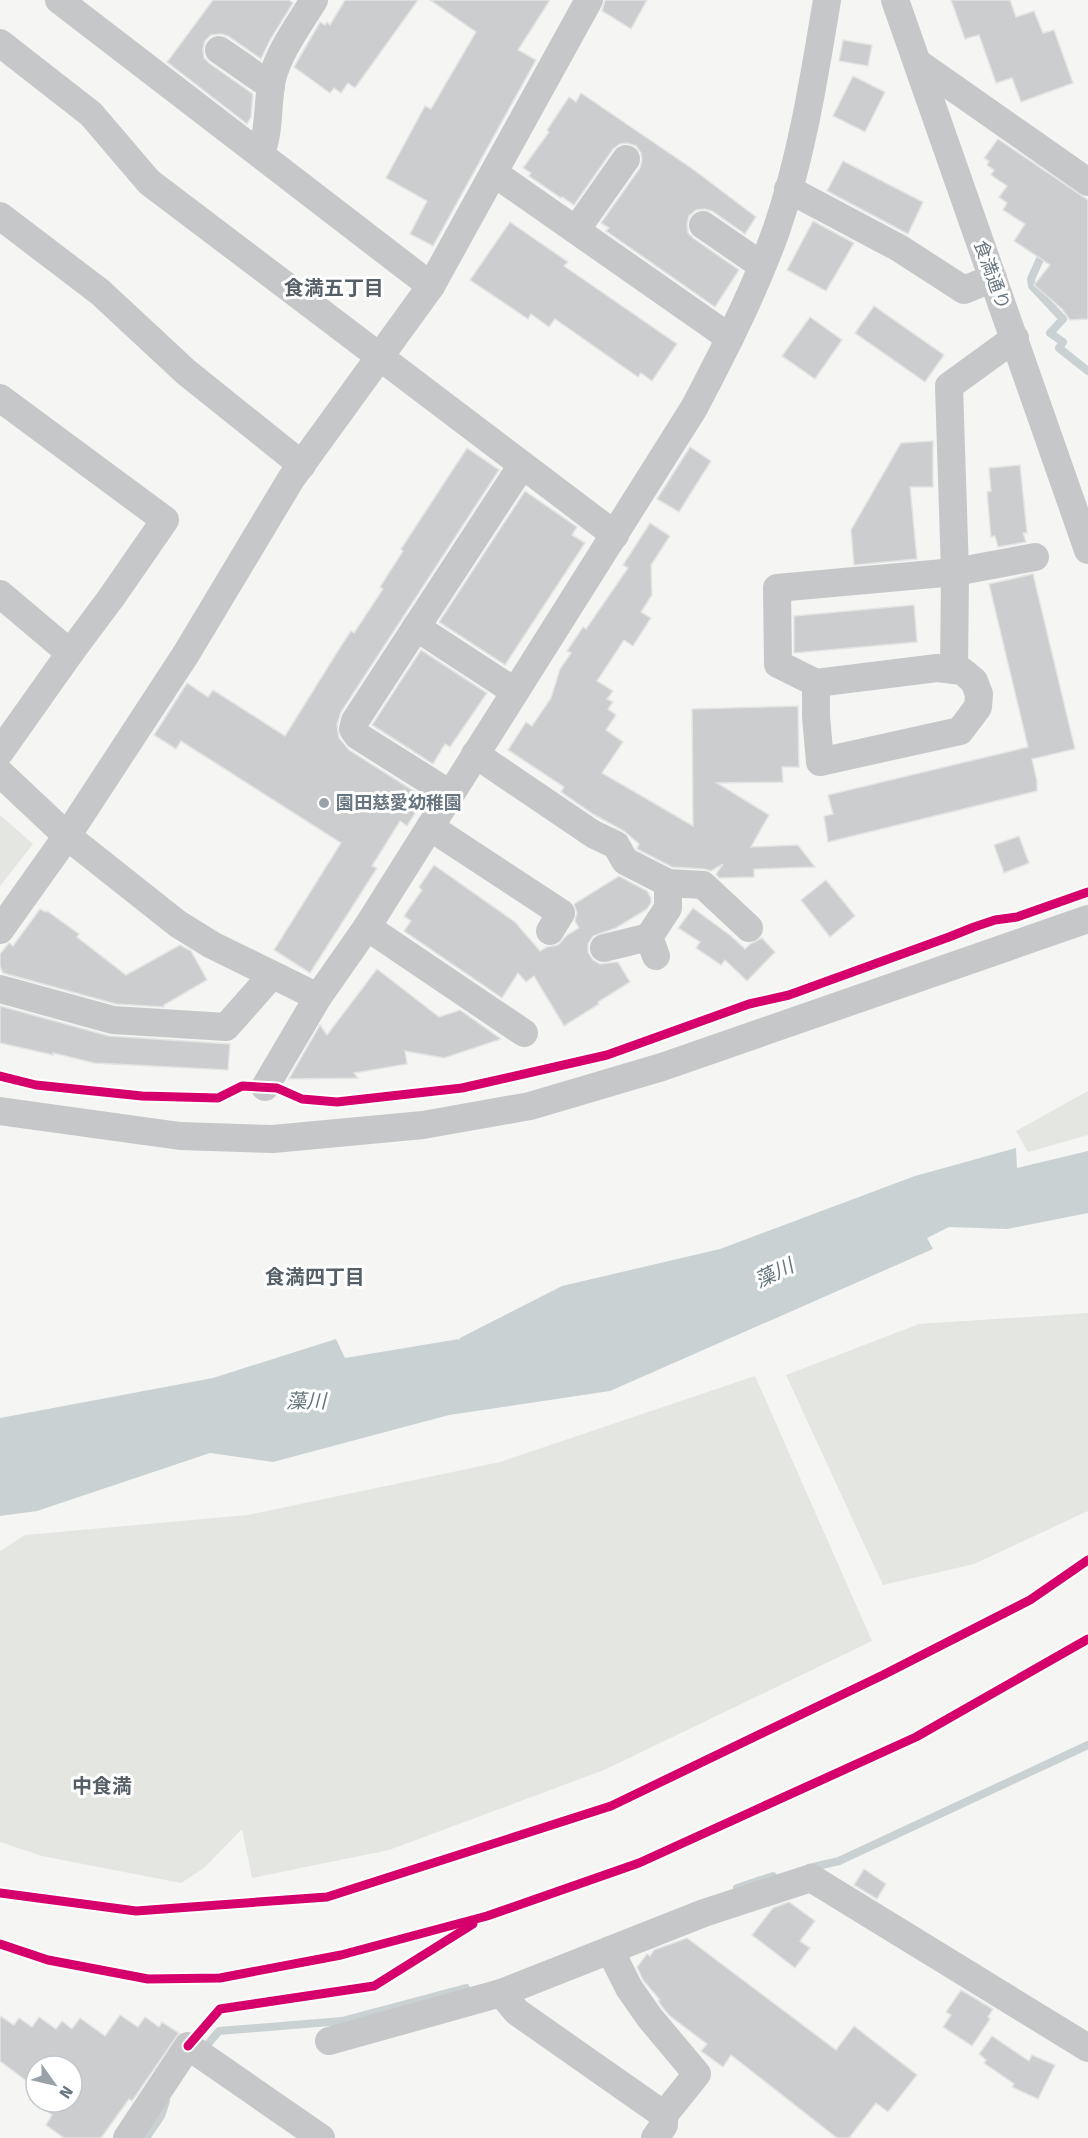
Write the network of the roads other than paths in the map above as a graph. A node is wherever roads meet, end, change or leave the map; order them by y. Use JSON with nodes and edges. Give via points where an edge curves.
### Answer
{"nodes":[{"id":1,"x":59,"y":0,"type":"edge"},
{"id":2,"x":589,"y":0,"type":"edge"},
{"id":3,"x":827,"y":0,"type":"edge"},
{"id":4,"x":895,"y":0,"type":"edge"},
{"id":5,"x":311,"y":1,"type":"edge"},
{"id":6,"x":0,"y":44,"type":"edge"},
{"id":7,"x":219,"y":50,"type":"dead end"},
{"id":8,"x":918,"y":63,"type":"junction"},
{"id":9,"x":271,"y":86,"type":"junction"},
{"id":10,"x":261,"y":153,"type":"junction"},
{"id":11,"x":626,"y":159,"type":"dead end"},
{"id":12,"x":494,"y":173,"type":"junction"},
{"id":13,"x":1088,"y":182,"type":"edge"},
{"id":14,"x":788,"y":189,"type":"junction"},
{"id":15,"x":0,"y":216,"type":"edge"},
{"id":16,"x":703,"y":225,"type":"dead end"},
{"id":17,"x":576,"y":230,"type":"junction"},
{"id":18,"x":761,"y":265,"type":"junction"},
{"id":19,"x":993,"y":278,"type":"junction"},
{"id":20,"x":431,"y":286,"type":"junction"},
{"id":21,"x":730,"y":338,"type":"junction"},
{"id":22,"x":1015,"y":338,"type":"junction"},
{"id":23,"x":380,"y":357,"type":"junction"},
{"id":24,"x":0,"y":398,"type":"edge"},
{"id":25,"x":302,"y":465,"type":"junction"},
{"id":26,"x":522,"y":465,"type":"junction"},
{"id":27,"x":615,"y":535,"type":"junction"},
{"id":28,"x":1088,"y":550,"type":"edge"},
{"id":29,"x":1035,"y":557,"type":"dead end"},
{"id":30,"x":955,"y":572,"type":"junction"},
{"id":31,"x":0,"y":594,"type":"edge"},
{"id":32,"x":416,"y":627,"type":"junction"},
{"id":33,"x":69,"y":653,"type":"junction"},
{"id":34,"x":954,"y":670,"type":"junction"},
{"id":35,"x":816,"y":683,"type":"junction"},
{"id":36,"x":514,"y":691,"type":"junction"},
{"id":37,"x":0,"y":752,"type":"edge"},
{"id":38,"x":475,"y":754,"type":"junction"},
{"id":39,"x":0,"y":773,"type":"edge"},
{"id":40,"x":450,"y":794,"type":"junction"},
{"id":41,"x":430,"y":827,"type":"junction"},
{"id":42,"x":67,"y":836,"type":"junction"},
{"id":43,"x":668,"y":883,"type":"junction"},
{"id":44,"x":561,"y":913,"type":"dead end"},
{"id":45,"x":1088,"y":919,"type":"edge"},
{"id":46,"x":367,"y":927,"type":"junction"},
{"id":47,"x":748,"y":928,"type":"dead end"},
{"id":48,"x":0,"y":930,"type":"edge"},
{"id":49,"x":604,"y":948,"type":"dead end"},
{"id":50,"x":272,"y":975,"type":"junction"},
{"id":51,"x":0,"y":989,"type":"edge"},
{"id":52,"x":318,"y":997,"type":"junction"},
{"id":53,"x":524,"y":1033,"type":"dead end"},
{"id":54,"x":265,"y":1088,"type":"dead end"},
{"id":55,"x":0,"y":1111,"type":"edge"},
{"id":56,"x":610,"y":1950,"type":"junction"},
{"id":57,"x":501,"y":1993,"type":"junction"},
{"id":58,"x":329,"y":2041,"type":"dead end"},
{"id":59,"x":1088,"y":2048,"type":"edge"},
{"id":60,"x":660,"y":2126,"type":"edge"},
{"id":61,"x":127,"y":2138,"type":"edge"},
{"id":62,"x":321,"y":2138,"type":"edge"}],
"edges":[{"from":1,"to":10,"type":"street"},
{"from":2,"to":12,"type":"street"},
{"from":3,"to":14,"type":"street","via":[[803,134]]},
{"from":4,"to":8,"type":"street","name":"食満通り"},
{"from":5,"to":9,"type":"street","via":[[277,62]]},
{"from":6,"to":23,"type":"street","via":[[91,114],[149,182]]},
{"from":7,"to":9,"type":"street"},
{"from":8,"to":13,"type":"street"},
{"from":8,"to":19,"type":"street","name":"食満通り"},
{"from":9,"to":10,"type":"street","via":[[266,141]]},
{"from":10,"to":20,"type":"street"},
{"from":11,"to":17,"type":"street"},
{"from":12,"to":17,"type":"street"},
{"from":12,"to":20,"type":"street"},
{"from":14,"to":18,"type":"street"},
{"from":14,"to":19,"type":"street","via":[[899,248],[964,290]]},
{"from":15,"to":25,"type":"street","via":[[100,292],[186,372]]},
{"from":16,"to":18,"type":"street"},
{"from":17,"to":21,"type":"street"},
{"from":18,"to":21,"type":"street"},
{"from":19,"to":22,"type":"street","name":"食満通り"},
{"from":20,"to":23,"type":"street"},
{"from":21,"to":27,"type":"street","via":[[694,408]]},
{"from":22,"to":28,"type":"street","name":"食満通り"},
{"from":22,"to":30,"type":"street","via":[[949,386]]},
{"from":23,"to":25,"type":"street"},
{"from":23,"to":26,"type":"street"},
{"from":24,"to":33,"type":"street","via":[[165,520]]},
{"from":25,"to":42,"type":"street","via":[[186,654]]},
{"from":26,"to":27,"type":"street"},
{"from":26,"to":32,"type":"street"},
{"from":27,"to":36,"type":"street"},
{"from":29,"to":30,"type":"street"},
{"from":30,"to":34,"type":"street"},
{"from":30,"to":35,"type":"street","via":[[777,588],[778,664]]},
{"from":31,"to":33,"type":"street"},
{"from":32,"to":36,"type":"street"},
{"from":32,"to":40,"type":"street","via":[[353,729],[358,736]]},
{"from":33,"to":37,"type":"street"},
{"from":34,"to":35,"type":"street","via":[[937,668]]},
{"from":34,"to":35,"type":"street","via":[[974,681],[979,694],[978,707],[960,731],[820,762]]},
{"from":36,"to":38,"type":"street"},
{"from":38,"to":40,"type":"street"},
{"from":38,"to":43,"type":"street","via":[[593,834],[616,845],[625,861]]},
{"from":39,"to":42,"type":"street"},
{"from":40,"to":41,"type":"street"},
{"from":41,"to":44,"type":"street"},
{"from":41,"to":46,"type":"street"},
{"from":42,"to":48,"type":"street"},
{"from":42,"to":50,"type":"street","via":[[178,924]]},
{"from":43,"to":47,"type":"street","via":[[704,885]]},
{"from":43,"to":49,"type":"street","via":[[668,908],[652,946]]},
{"from":45,"to":55,"type":"street","via":[[662,1067],[530,1106],[423,1125],[273,1139],[191,1136]]},
{"from":46,"to":52,"type":"street"},
{"from":46,"to":53,"type":"street"},
{"from":50,"to":51,"type":"street","via":[[226,1027],[113,1020]]},
{"from":50,"to":52,"type":"street"},
{"from":52,"to":54,"type":"street"},
{"from":56,"to":57,"type":"street"},
{"from":56,"to":59,"type":"street","via":[[704,1913],[811,1878]]},
{"from":56,"to":60,"type":"street","via":[[650,2018],[697,2074]]},
{"from":57,"to":58,"type":"street"},
{"from":57,"to":60,"type":"street","via":[[517,2012]]},
{"from":61,"to":62,"type":"street","via":[[188,2046]]}]}
